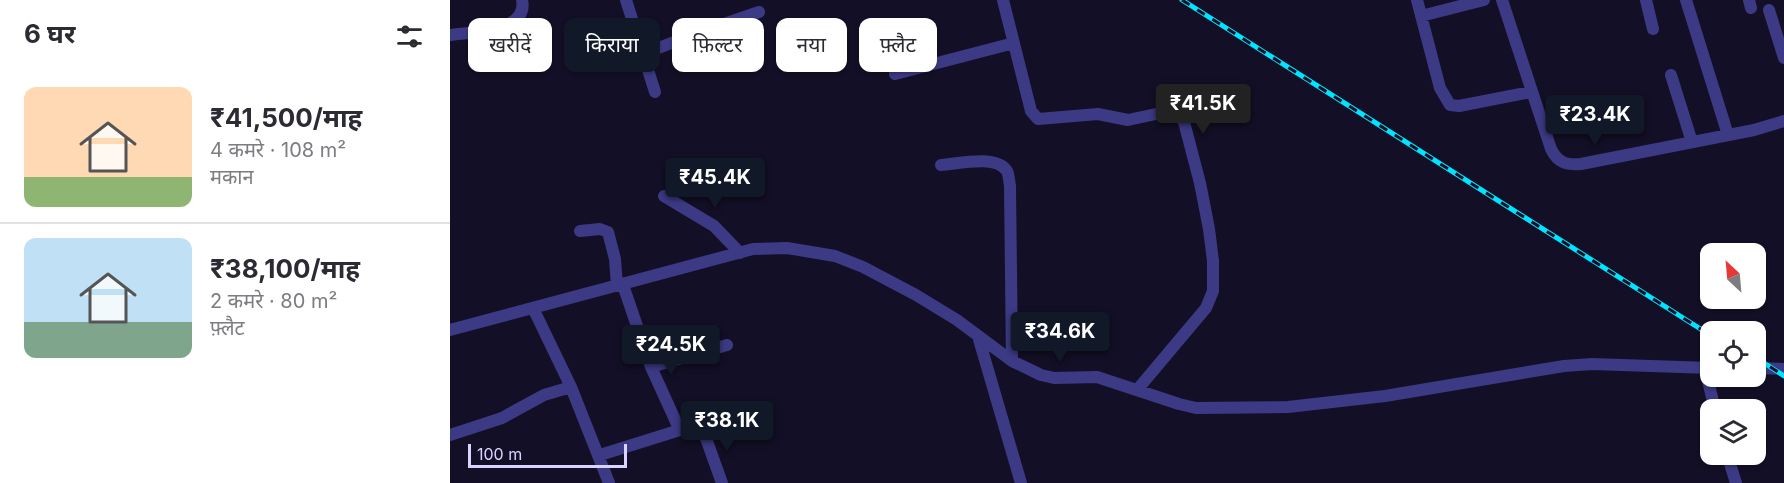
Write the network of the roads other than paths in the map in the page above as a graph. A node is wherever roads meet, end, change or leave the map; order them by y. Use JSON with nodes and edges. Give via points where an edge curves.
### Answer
{"nodes":[{"id":1,"x":522,"y":0,"type":"edge"},
{"id":2,"x":626,"y":0,"type":"edge"},
{"id":3,"x":1003,"y":0,"type":"edge"},
{"id":4,"x":1417,"y":0,"type":"edge"},
{"id":5,"x":1484,"y":0,"type":"edge"},
{"id":6,"x":1502,"y":0,"type":"edge"},
{"id":7,"x":1646,"y":0,"type":"edge"},
{"id":8,"x":1686,"y":0,"type":"edge"},
{"id":9,"x":1769,"y":10,"type":"dead end"},
{"id":10,"x":759,"y":12,"type":"dead end"},
{"id":11,"x":1421,"y":16,"type":"junction"},
{"id":12,"x":632,"y":18,"type":"edge"},
{"id":13,"x":1653,"y":29,"type":"dead end"},
{"id":14,"x":450,"y":35,"type":"edge"},
{"id":15,"x":1014,"y":43,"type":"junction"},
{"id":16,"x":660,"y":47,"type":"edge"},
{"id":17,"x":1784,"y":58,"type":"edge"},
{"id":18,"x":649,"y":72,"type":"edge"},
{"id":19,"x":895,"y":74,"type":"dead end"},
{"id":20,"x":1671,"y":75,"type":"dead end"},
{"id":21,"x":655,"y":92,"type":"dead end"},
{"id":22,"x":1531,"y":92,"type":"junction"},
{"id":23,"x":1784,"y":121,"type":"edge"},
{"id":24,"x":1728,"y":135,"type":"junction"},
{"id":25,"x":1692,"y":142,"type":"junction"},
{"id":26,"x":941,"y":165,"type":"dead end"},
{"id":27,"x":664,"y":196,"type":"dead end"},
{"id":28,"x":580,"y":231,"type":"dead end"},
{"id":29,"x":740,"y":253,"type":"junction"},
{"id":30,"x":620,"y":285,"type":"junction"},
{"id":31,"x":533,"y":308,"type":"junction"},
{"id":32,"x":450,"y":330,"type":"edge"},
{"id":33,"x":978,"y":336,"type":"junction"},
{"id":34,"x":727,"y":345,"type":"dead end"},
{"id":35,"x":1012,"y":361,"type":"junction"},
{"id":36,"x":651,"y":367,"type":"junction"},
{"id":37,"x":1700,"y":368,"type":"edge"},
{"id":38,"x":1766,"y":368,"type":"edge"},
{"id":39,"x":1784,"y":369,"type":"edge"},
{"id":40,"x":571,"y":387,"type":"junction"},
{"id":41,"x":1137,"y":390,"type":"junction"},
{"id":42,"x":751,"y":417,"type":"dead end"},
{"id":43,"x":683,"y":429,"type":"junction"},
{"id":44,"x":703,"y":430,"type":"junction"},
{"id":45,"x":450,"y":435,"type":"edge"},
{"id":46,"x":600,"y":455,"type":"junction"},
{"id":47,"x":1730,"y":465,"type":"edge"},
{"id":48,"x":609,"y":483,"type":"edge"},
{"id":49,"x":722,"y":483,"type":"edge"},
{"id":50,"x":1021,"y":483,"type":"edge"},
{"id":51,"x":1736,"y":483,"type":"edge"}],
"edges":[{"from":1,"to":14,"type":"street","via":[[523,11],[509,25]]},
{"from":2,"to":12,"type":"street"},
{"from":3,"to":15,"type":"street"},
{"from":4,"to":11,"type":"street"},
{"from":5,"to":11,"type":"street"},
{"from":6,"to":22,"type":"street"},
{"from":7,"to":13,"type":"street"},
{"from":8,"to":24,"type":"street"},
{"from":9,"to":17,"type":"street"},
{"from":10,"to":16,"type":"street"},
{"from":11,"to":22,"type":"street","via":[[1440,88],[1450,105]]},
{"from":15,"to":19,"type":"street"},
{"from":15,"to":41,"type":"street","via":[[1031,111],[1038,119],[1098,114],[1128,120],[1170,111],[1184,122],[1209,229],[1213,291],[1206,308]]},
{"from":18,"to":21,"type":"street"},
{"from":20,"to":25,"type":"street"},
{"from":22,"to":25,"type":"street","via":[[1551,149],[1562,163],[1581,164]]},
{"from":23,"to":24,"type":"street"},
{"from":24,"to":25,"type":"street"},
{"from":26,"to":35,"type":"street","via":[[989,161],[1007,172]]},
{"from":27,"to":29,"type":"street","via":[[714,226]]},
{"from":28,"to":30,"type":"street","via":[[608,232]]},
{"from":29,"to":30,"type":"street"},
{"from":29,"to":33,"type":"street","via":[[787,248],[835,256],[916,295]]},
{"from":30,"to":31,"type":"street"},
{"from":30,"to":36,"type":"street"},
{"from":31,"to":32,"type":"street"},
{"from":31,"to":40,"type":"street"},
{"from":33,"to":35,"type":"street"},
{"from":33,"to":50,"type":"street"},
{"from":34,"to":36,"type":"street"},
{"from":35,"to":41,"type":"street","via":[[1041,375],[1097,377]]},
{"from":36,"to":43,"type":"street","via":[[673,417]]},
{"from":37,"to":41,"type":"street","via":[[1564,366],[1385,396],[1288,407],[1196,408]]},
{"from":38,"to":39,"type":"street"},
{"from":40,"to":45,"type":"street","via":[[544,395],[502,418]]},
{"from":40,"to":46,"type":"street"},
{"from":42,"to":44,"type":"street"},
{"from":43,"to":44,"type":"street"},
{"from":43,"to":46,"type":"street"},
{"from":44,"to":49,"type":"street"},
{"from":46,"to":48,"type":"street"},
{"from":47,"to":51,"type":"street"}]}
